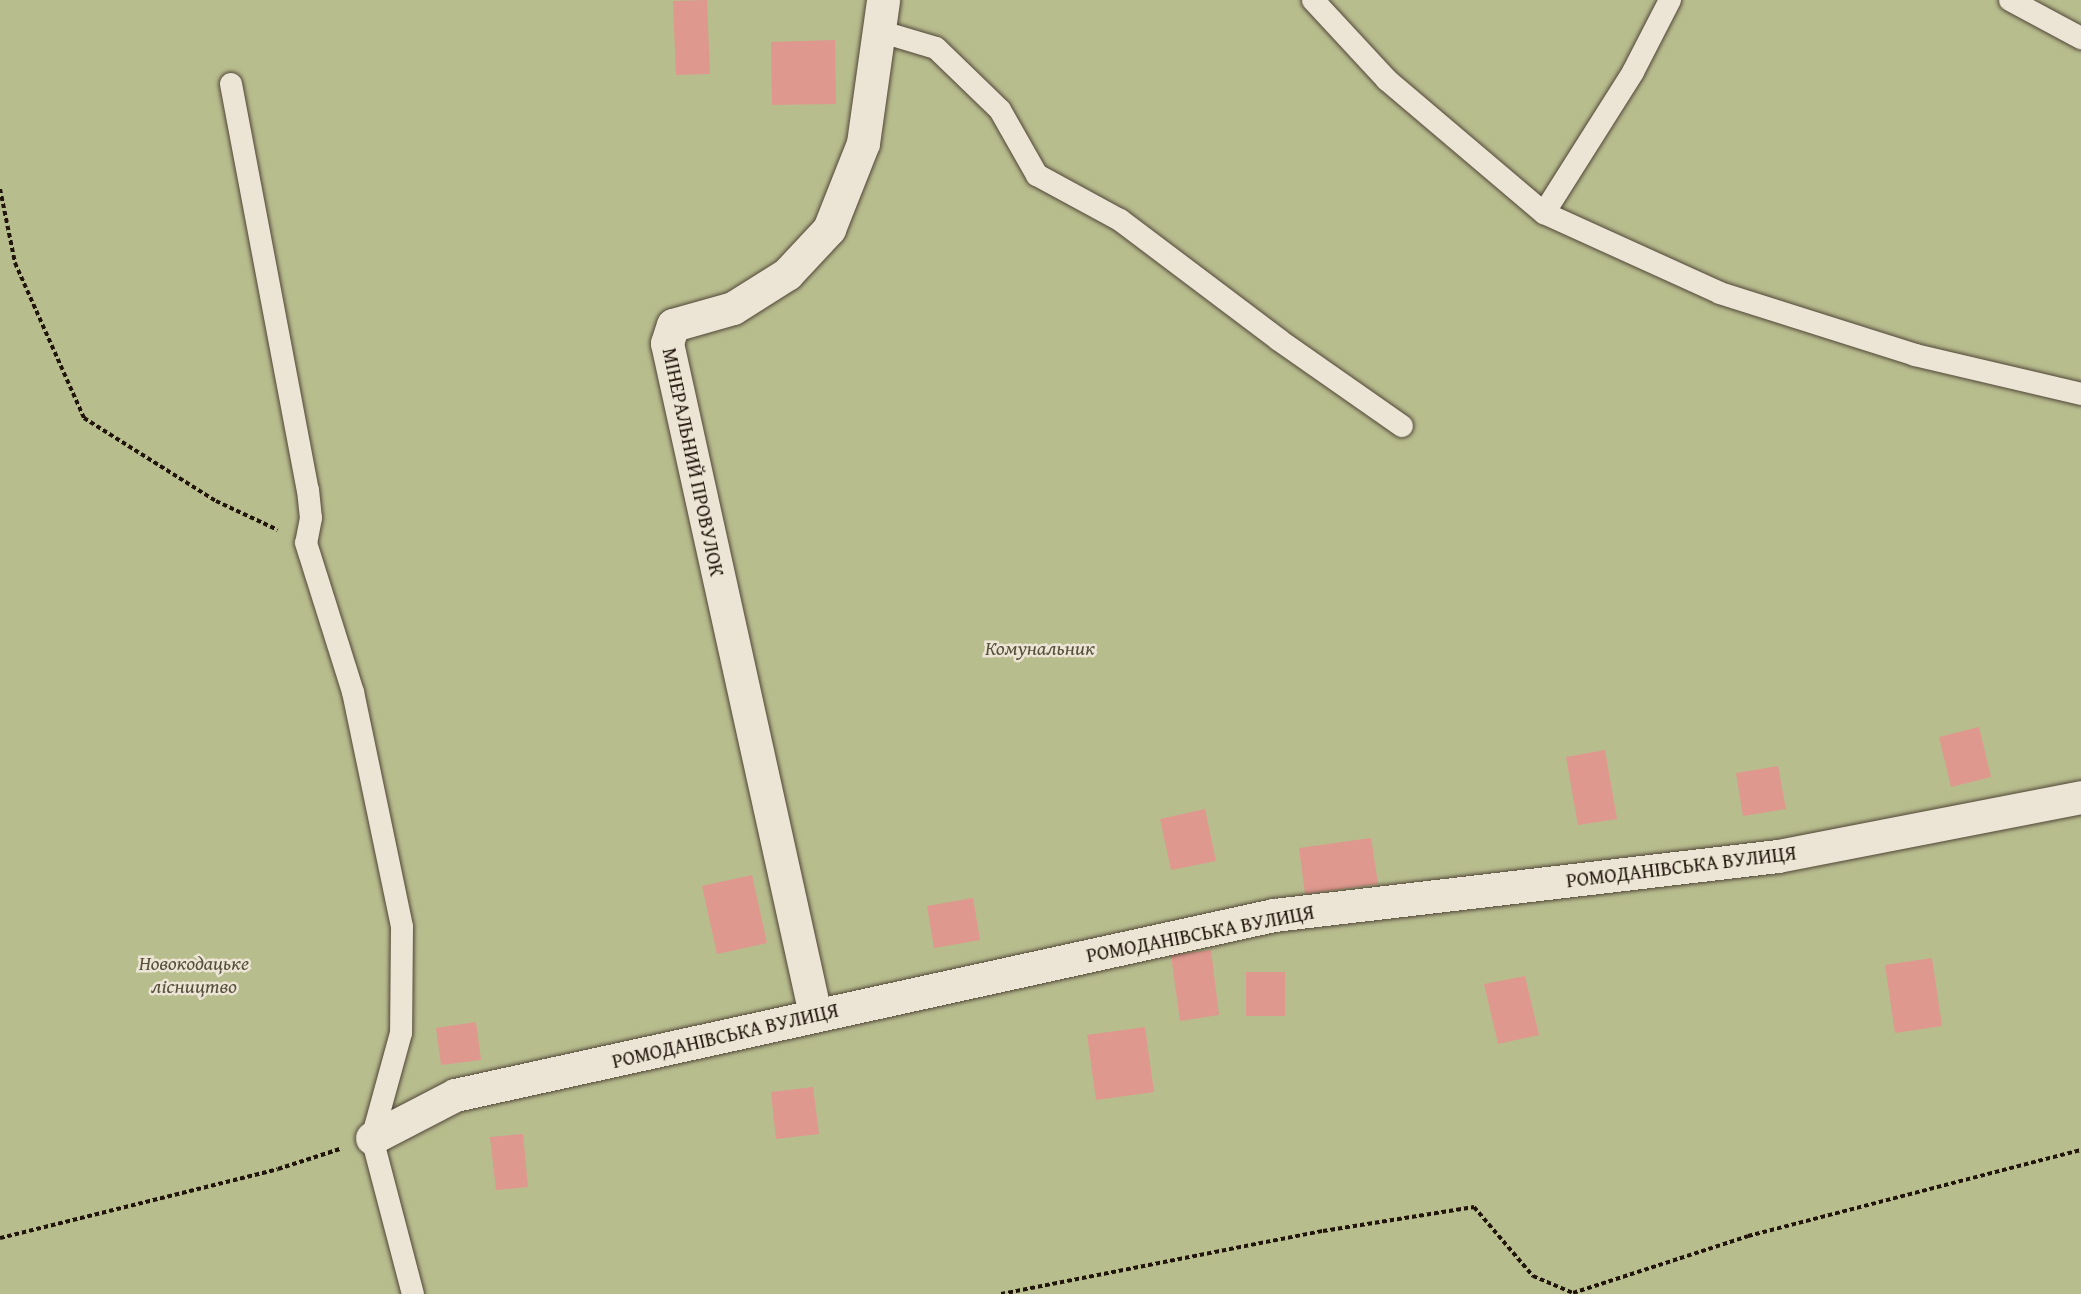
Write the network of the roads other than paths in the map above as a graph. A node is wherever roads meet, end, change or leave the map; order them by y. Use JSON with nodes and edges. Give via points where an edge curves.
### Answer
{"nodes":[{"id":1,"x":1313,"y":0,"type":"edge"},
{"id":2,"x":1670,"y":0,"type":"edge"},
{"id":3,"x":2010,"y":0,"type":"edge"},
{"id":4,"x":881,"y":15,"type":"edge"},
{"id":5,"x":2081,"y":38,"type":"edge"},
{"id":6,"x":231,"y":84,"type":"dead end"},
{"id":7,"x":1544,"y":213,"type":"junction"},
{"id":8,"x":2081,"y":394,"type":"edge"},
{"id":9,"x":1402,"y":426,"type":"dead end"},
{"id":10,"x":2081,"y":797,"type":"edge"},
{"id":11,"x":815,"y":1014,"type":"junction"},
{"id":12,"x":372,"y":1138,"type":"junction"},
{"id":13,"x":413,"y":1294,"type":"edge"}],
"edges":[{"from":1,"to":7,"type":"lane","via":[[1387,80]]},
{"from":2,"to":7,"type":"lane","via":[[1633,72]]},
{"from":3,"to":5,"type":"lane"},
{"from":4,"to":9,"type":"lane","via":[[936,48],[1000,110],[1037,175],[1120,220],[1279,340]]},
{"from":4,"to":11,"type":"street","name":"МІНЕРАЛЬНИЙ ПРОВУЛОК","via":[[863,143],[829,229],[787,274],[733,308],[673,325],[667,343]]},
{"from":6,"to":12,"type":"lane","via":[[308,490],[311,518],[306,543],[353,692],[402,927],[401,1033]]},
{"from":7,"to":8,"type":"lane","via":[[1720,293],[1915,355]]},
{"from":10,"to":11,"type":"street","name":"РОМОДАНІВСЬКА ВУЛИЦЯ","via":[[1778,856],[1274,915]]},
{"from":11,"to":12,"type":"street","name":"РОМОДАНІВСЬКА ВУЛИЦЯ","via":[[455,1095]]},
{"from":12,"to":13,"type":"lane"}]}
